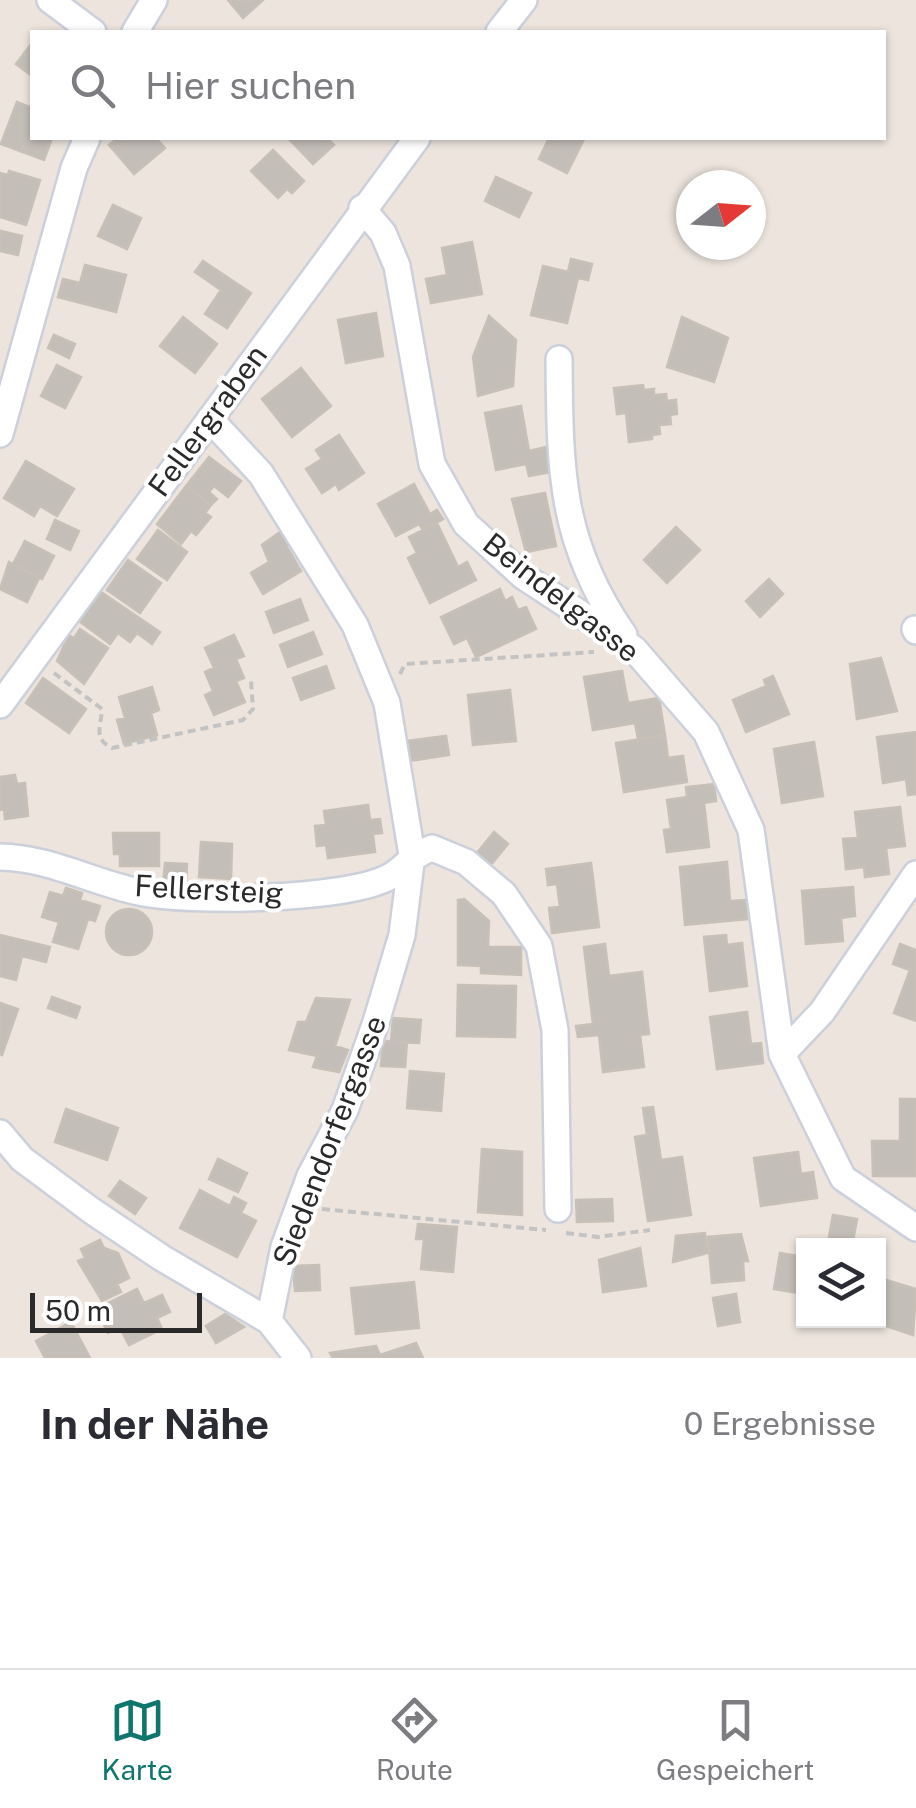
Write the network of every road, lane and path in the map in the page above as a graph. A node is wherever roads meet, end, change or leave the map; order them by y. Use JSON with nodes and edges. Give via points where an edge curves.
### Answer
{"nodes":[{"id":1,"x":50,"y":0,"type":"edge"},
{"id":2,"x":154,"y":0,"type":"edge"},
{"id":3,"x":524,"y":0,"type":"edge"},
{"id":4,"x":90,"y":30,"type":"edge"},
{"id":5,"x":136,"y":30,"type":"edge"},
{"id":6,"x":501,"y":30,"type":"edge"},
{"id":7,"x":85,"y":140,"type":"edge"},
{"id":8,"x":415,"y":140,"type":"edge"},
{"id":9,"x":362,"y":208,"type":"junction"},
{"id":10,"x":559,"y":360,"type":"dead end"},
{"id":11,"x":210,"y":419,"type":"junction"},
{"id":12,"x":0,"y":434,"type":"edge"},
{"id":13,"x":634,"y":650,"type":"junction"},
{"id":14,"x":596,"y":652,"type":"dead end"},
{"id":15,"x":34,"y":659,"type":"junction"},
{"id":16,"x":251,"y":681,"type":"dead end"},
{"id":17,"x":387,"y":703,"type":"junction"},
{"id":18,"x":0,"y":705,"type":"edge"},
{"id":19,"x":412,"y":855,"type":"junction"},
{"id":20,"x":0,"y":857,"type":"edge"},
{"id":21,"x":916,"y":874,"type":"edge"},
{"id":22,"x":782,"y":1054,"type":"junction"},
{"id":23,"x":0,"y":1133,"type":"edge"},
{"id":24,"x":298,"y":1206,"type":"junction"},
{"id":25,"x":558,"y":1209,"type":"dead end"},
{"id":26,"x":916,"y":1228,"type":"edge"},
{"id":27,"x":650,"y":1230,"type":"dead end"},
{"id":28,"x":268,"y":1321,"type":"junction"},
{"id":29,"x":298,"y":1358,"type":"edge"}],
"edges":[{"from":1,"to":4,"type":"street"},
{"from":2,"to":5,"type":"street"},
{"from":3,"to":6,"type":"street"},
{"from":7,"to":12,"type":"street"},
{"from":8,"to":9,"type":"street","name":"Fellergraben"},
{"from":9,"to":11,"type":"street","name":"Fellergraben"},
{"from":9,"to":13,"type":"street","name":"Beindelgasse","via":[[383,233],[397,266],[432,464],[466,524],[523,576]]},
{"from":10,"to":13,"type":"street","via":[[560,469],[577,552],[600,602]]},
{"from":11,"to":15,"type":"street","name":"Fellergraben"},
{"from":11,"to":17,"type":"street","name":"Siedendorfergasse","via":[[262,474],[308,543],[355,625]]},
{"from":13,"to":22,"type":"street","name":"Beindelgasse","via":[[706,732],[751,830]]},
{"from":14,"to":17,"type":"path","via":[[405,664]]},
{"from":15,"to":16,"type":"path","via":[[96,702],[102,710],[97,733],[112,748],[243,720],[253,709]]},
{"from":15,"to":18,"type":"street","name":"Fellergraben"},
{"from":17,"to":19,"type":"street","name":"Siedendorfergasse"},
{"from":19,"to":20,"type":"street","name":"Fellersteig","via":[[390,877],[272,898],[141,893],[35,858]]},
{"from":19,"to":24,"type":"street","name":"Siedendorfergasse","via":[[402,935],[376,1022],[345,1110]]},
{"from":19,"to":25,"type":"street","via":[[432,848],[466,862],[504,894],[539,946],[555,1030]]},
{"from":21,"to":22,"type":"street","via":[[822,1012]]},
{"from":22,"to":26,"type":"street","name":"Beindelgasse","via":[[843,1178]]},
{"from":23,"to":28,"type":"street","via":[[22,1159],[92,1211]]},
{"from":24,"to":27,"type":"path","via":[[598,1238]]},
{"from":24,"to":28,"type":"street","name":"Siedendorfergasse"},
{"from":28,"to":29,"type":"street"}]}
